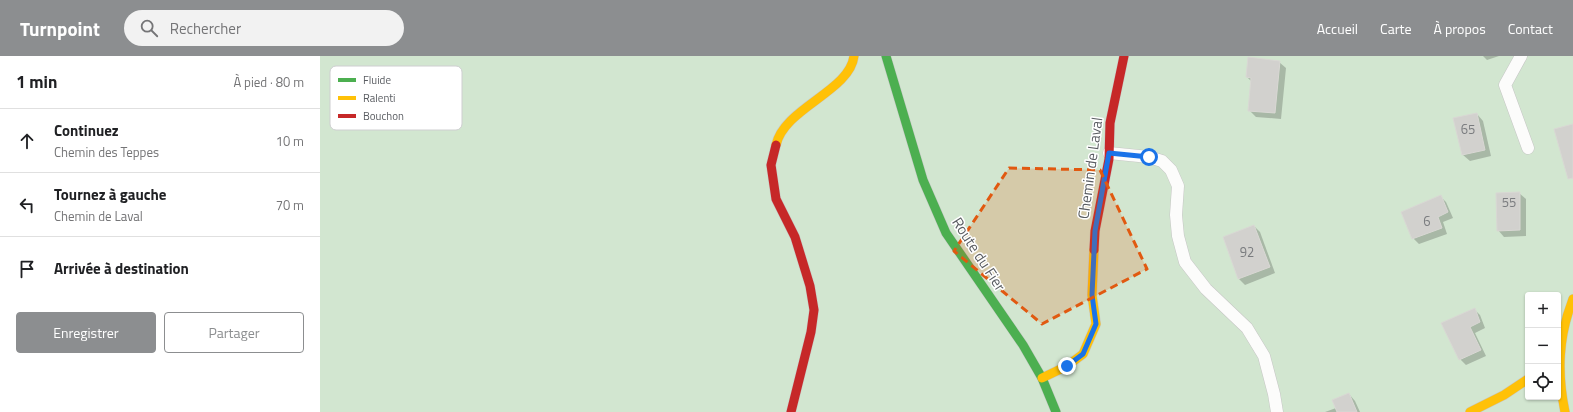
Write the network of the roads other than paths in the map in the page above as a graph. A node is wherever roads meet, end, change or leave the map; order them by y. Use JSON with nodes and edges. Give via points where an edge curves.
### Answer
{"nodes":[{"id":1,"x":854,"y":56,"type":"edge"},
{"id":2,"x":886,"y":56,"type":"edge"},
{"id":3,"x":1124,"y":56,"type":"edge"},
{"id":4,"x":1521,"y":56,"type":"edge"},
{"id":5,"x":1528,"y":148,"type":"dead end"},
{"id":6,"x":1109,"y":153,"type":"junction"},
{"id":7,"x":1573,"y":299,"type":"edge"},
{"id":8,"x":1042,"y":378,"type":"junction"},
{"id":9,"x":1525,"y":381,"type":"edge"},
{"id":10,"x":791,"y":412,"type":"edge"},
{"id":11,"x":1056,"y":412,"type":"edge"},
{"id":12,"x":1277,"y":412,"type":"edge"},
{"id":13,"x":1470,"y":412,"type":"edge"},
{"id":14,"x":1566,"y":412,"type":"edge"}],
"edges":[{"from":1,"to":10,"type":"street","via":[[853,64],[846,75],[788,123],[777,139],[771,165],[776,199],[795,237],[810,286],[814,310]]},
{"from":2,"to":8,"type":"street","name":"Route du Fier","via":[[923,180],[946,233],[1023,345]]},
{"from":3,"to":6,"type":"street","name":"Chemin de Laval","via":[[1110,123]]},
{"from":4,"to":5,"type":"lane","via":[[1505,85]]},
{"from":6,"to":8,"type":"street","name":"Chemin de Laval","via":[[1095,231],[1092,295],[1096,324],[1083,354],[1067,366]]},
{"from":6,"to":12,"type":"lane","via":[[1149,157],[1162,161],[1171,170],[1178,186],[1176,215],[1185,262],[1206,289],[1247,328],[1264,356]]},
{"from":7,"to":14,"type":"street","via":[[1560,337],[1558,359],[1560,391]]},
{"from":8,"to":11,"type":"street","name":"Route du Fier"},
{"from":9,"to":13,"type":"street"}]}
